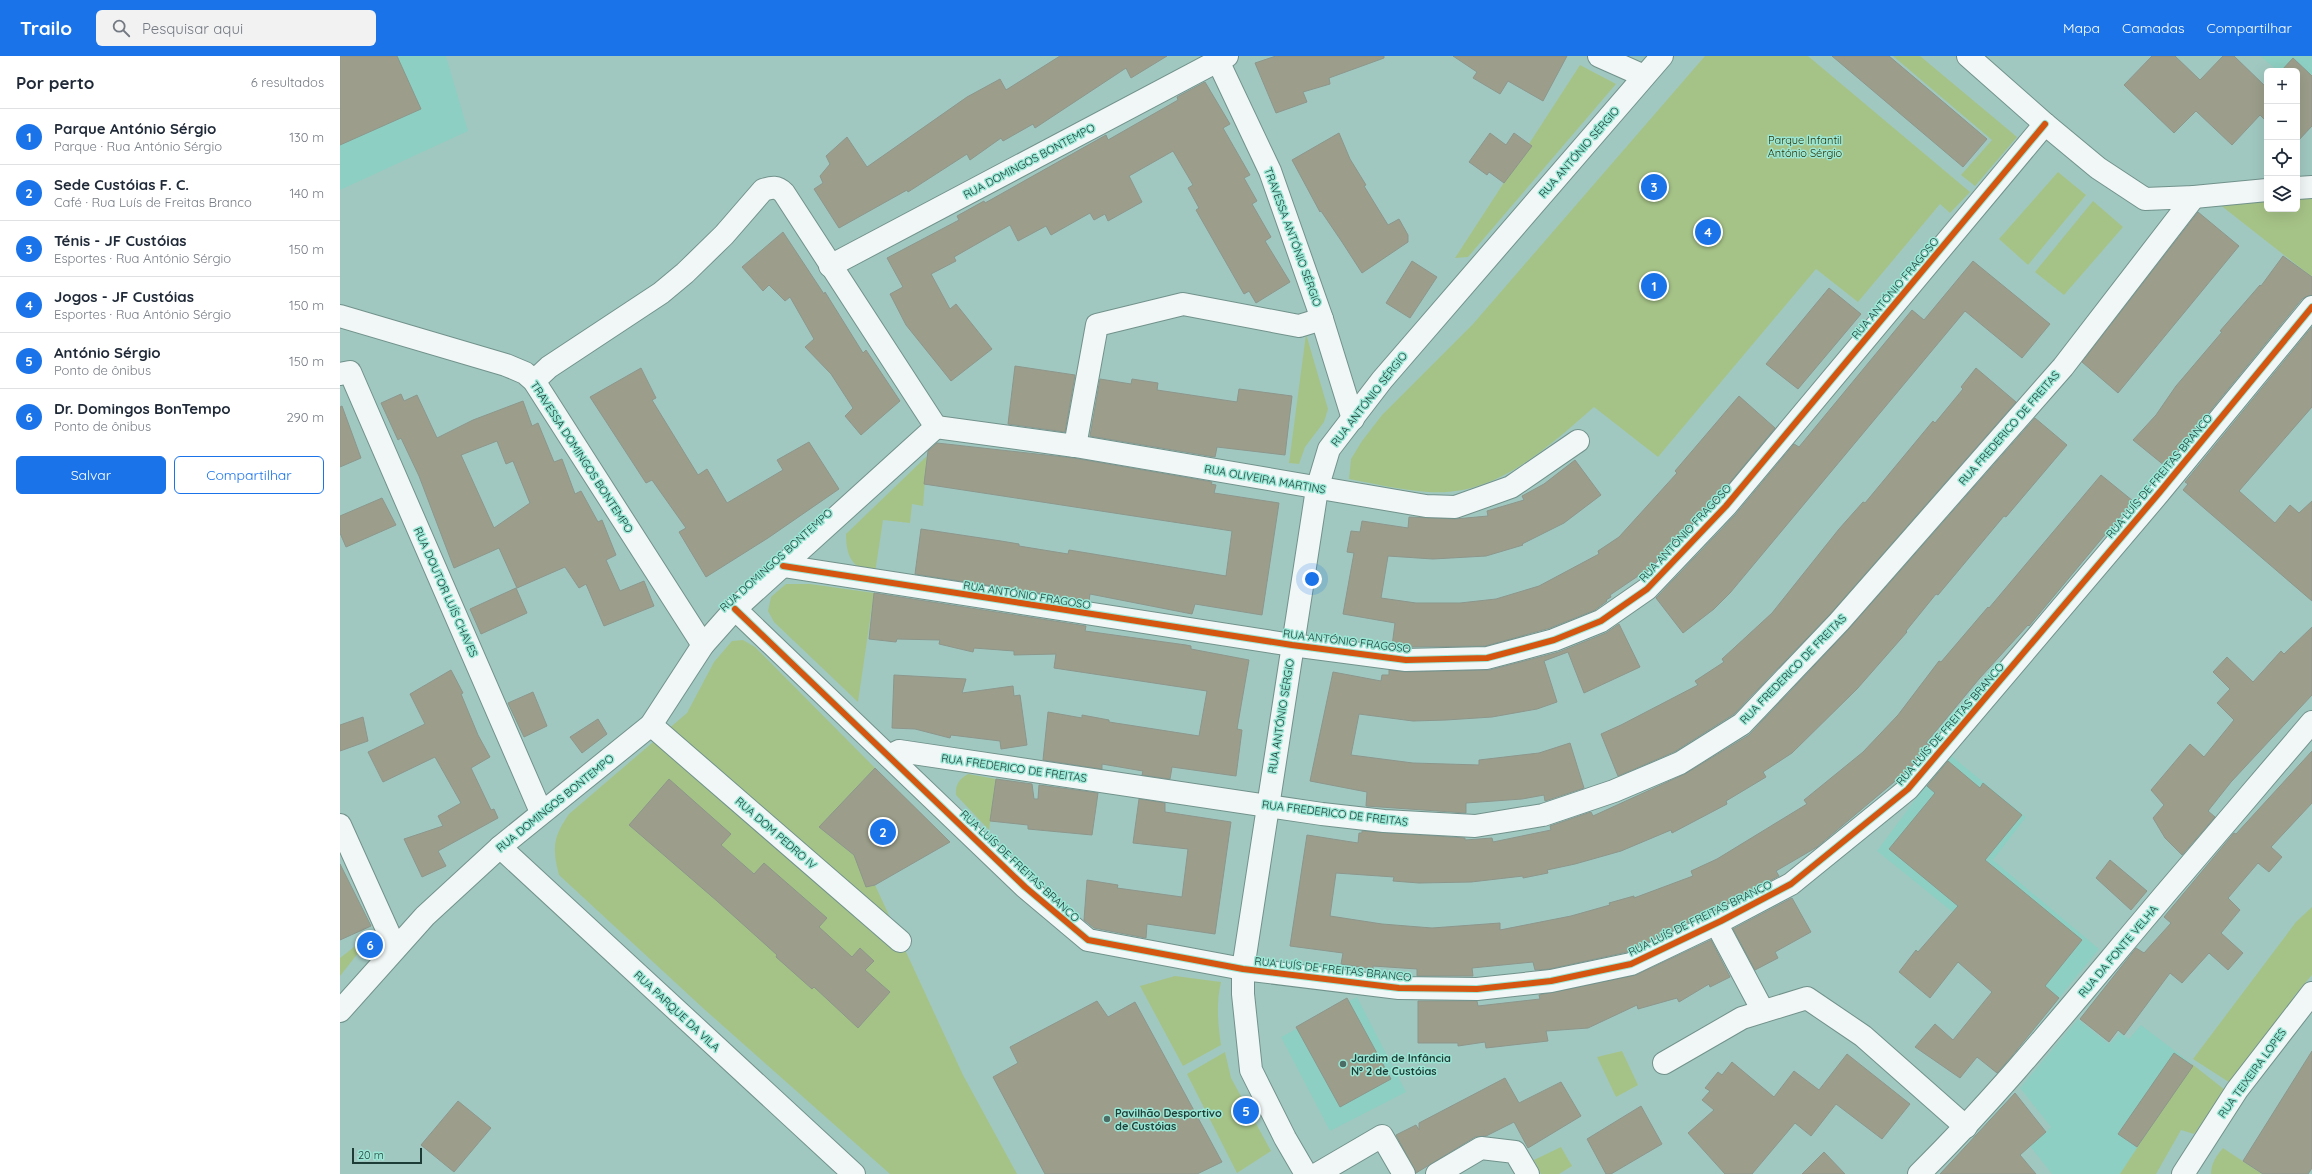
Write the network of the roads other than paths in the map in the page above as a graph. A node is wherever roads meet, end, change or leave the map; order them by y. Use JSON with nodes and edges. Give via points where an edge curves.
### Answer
{"nodes":[{"id":1,"x":1599,"y":56,"type":"edge"},
{"id":2,"x":1662,"y":56,"type":"edge"},
{"id":3,"x":1968,"y":56,"type":"edge"},
{"id":4,"x":1223,"y":59,"type":"edge"},
{"id":5,"x":1644,"y":76,"type":"junction"},
{"id":6,"x":2045,"y":124,"type":"junction"},
{"id":7,"x":2312,"y":187,"type":"edge"},
{"id":8,"x":2300,"y":188,"type":"edge"},
{"id":9,"x":2264,"y":190,"type":"edge"},
{"id":10,"x":2194,"y":197,"type":"junction"},
{"id":11,"x":830,"y":266,"type":"junction"},
{"id":12,"x":2312,"y":307,"type":"edge"},
{"id":13,"x":340,"y":316,"type":"edge"},
{"id":14,"x":1322,"y":319,"type":"junction"},
{"id":15,"x":345,"y":373,"type":"edge"},
{"id":16,"x":534,"y":380,"type":"junction"},
{"id":17,"x":1352,"y":418,"type":"junction"},
{"id":18,"x":936,"y":427,"type":"junction"},
{"id":19,"x":1578,"y":441,"type":"dead end"},
{"id":20,"x":1075,"y":446,"type":"junction"},
{"id":21,"x":1317,"y":489,"type":"junction"},
{"id":22,"x":783,"y":566,"type":"junction"},
{"id":23,"x":735,"y":609,"type":"junction"},
{"id":24,"x":703,"y":645,"type":"junction"},
{"id":25,"x":1292,"y":645,"type":"junction"},
{"id":26,"x":2312,"y":722,"type":"edge"},
{"id":27,"x":651,"y":725,"type":"junction"},
{"id":28,"x":889,"y":756,"type":"junction"},
{"id":29,"x":1267,"y":805,"type":"junction"},
{"id":30,"x":541,"y":812,"type":"junction"},
{"id":31,"x":340,"y":825,"type":"edge"},
{"id":32,"x":500,"y":847,"type":"junction"},
{"id":33,"x":1716,"y":923,"type":"junction"},
{"id":34,"x":900,"y":941,"type":"dead end"},
{"id":35,"x":395,"y":947,"type":"junction"},
{"id":36,"x":1243,"y":969,"type":"junction"},
{"id":37,"x":2312,"y":993,"type":"edge"},
{"id":38,"x":340,"y":1011,"type":"edge"},
{"id":39,"x":1763,"y":1012,"type":"junction"},
{"id":40,"x":1664,"y":1064,"type":"dead end"},
{"id":41,"x":1966,"y":1128,"type":"junction"},
{"id":42,"x":854,"y":1174,"type":"edge"},
{"id":43,"x":1306,"y":1174,"type":"edge"},
{"id":44,"x":1316,"y":1174,"type":"edge"},
{"id":45,"x":1404,"y":1174,"type":"edge"},
{"id":46,"x":1437,"y":1174,"type":"edge"},
{"id":47,"x":1528,"y":1174,"type":"edge"},
{"id":48,"x":1919,"y":1174,"type":"edge"},
{"id":49,"x":2183,"y":1174,"type":"edge"}],
"edges":[{"from":1,"to":5,"type":"street"},
{"from":2,"to":5,"type":"street","name":"RUA ANTÓNIO SÉRGIO"},
{"from":3,"to":6,"type":"street"},
{"from":4,"to":11,"type":"street","name":"RUA DOMINGOS BONTEMPO"},
{"from":4,"to":14,"type":"street","name":"TRAVESSA ANTÓNIO SÉRGIO","via":[[1270,171]]},
{"from":5,"to":17,"type":"street","name":"RUA ANTÓNIO SÉRGIO"},
{"from":6,"to":10,"type":"street","via":[[2098,168],[2145,199]]},
{"from":6,"to":25,"type":"street","name":"RUA ANTÓNIO FRAGOSO","via":[[1726,506],[1647,589],[1601,621],[1554,640],[1486,658],[1406,660]]},
{"from":7,"to":8,"type":"street"},
{"from":9,"to":10,"type":"street"},
{"from":10,"to":29,"type":"street","name":"RUA FREDERICO DE FREITAS","via":[[2063,367],[1834,628],[1742,724],[1680,764],[1614,791],[1543,815],[1476,826],[1384,821]]},
{"from":11,"to":16,"type":"street","via":[[784,193],[773,187],[764,190],[724,235],[661,293],[549,367]]},
{"from":11,"to":18,"type":"street"},
{"from":12,"to":33,"type":"street","name":"RUA LUÍS DE FREITAS BRANCO","via":[[1908,789],[1791,884]]},
{"from":13,"to":16,"type":"street","name":"TRAVESSA DOMINGOS BONTEMPO","via":[[506,365]]},
{"from":14,"to":17,"type":"street","name":"TRAVESSA ANTÓNIO SÉRGIO"},
{"from":14,"to":20,"type":"street","via":[[1299,326],[1183,304],[1097,325]]},
{"from":15,"to":30,"type":"street","name":"RUA DOUTOR LUÍS CHAVES"},
{"from":16,"to":24,"type":"street","name":"TRAVESSA DOMINGOS BONTEMPO"},
{"from":17,"to":21,"type":"street","name":"RUA ANTÓNIO SÉRGIO","via":[[1329,449]]},
{"from":18,"to":20,"type":"street","name":"RUA OLIVEIRA MARTINS"},
{"from":18,"to":22,"type":"street","name":"RUA DOMINGOS BONTEMPO"},
{"from":19,"to":21,"type":"street","name":"RUA OLIVEIRA MARTINS","via":[[1511,487],[1455,507],[1426,506]]},
{"from":20,"to":21,"type":"street","name":"RUA OLIVEIRA MARTINS"},
{"from":21,"to":25,"type":"street","name":"RUA ANTÓNIO SÉRGIO"},
{"from":22,"to":23,"type":"street","name":"RUA DOMINGOS BONTEMPO"},
{"from":22,"to":25,"type":"street","name":"RUA ANTÓNIO FRAGOSO"},
{"from":23,"to":24,"type":"street","name":"RUA DOMINGOS BONTEMPO"},
{"from":23,"to":28,"type":"street","name":"RUA LUÍS DE FREITAS BRANCO"},
{"from":24,"to":27,"type":"street","name":"RUA DOMINGOS BONTEMPO"},
{"from":25,"to":29,"type":"street","name":"RUA ANTÓNIO SÉRGIO"},
{"from":26,"to":41,"type":"street","name":"RUA DA FONTE VELHA"},
{"from":27,"to":30,"type":"street","name":"RUA DOMINGOS BONTEMPO"},
{"from":27,"to":34,"type":"street","name":"RUA DOM PEDRO IV"},
{"from":28,"to":29,"type":"street","name":"RUA FREDERICO DE FREITAS","via":[[899,751]]},
{"from":28,"to":36,"type":"street","name":"RUA LUÍS DE FREITAS BRANCO","via":[[1025,887],[1088,940]]},
{"from":29,"to":36,"type":"street","name":"RUA ANTÓNIO SÉRGIO"},
{"from":30,"to":32,"type":"street","name":"RUA DOMINGOS BONTEMPO"},
{"from":31,"to":35,"type":"street"},
{"from":32,"to":35,"type":"street","name":"RUA DOMINGOS BONTEMPO"},
{"from":32,"to":42,"type":"street","name":"RUA PARQUE DA VILA"},
{"from":33,"to":36,"type":"street","name":"RUA LUÍS DE FREITAS BRANCO","via":[[1631,964],[1551,981],[1477,989],[1399,988]]},
{"from":33,"to":39,"type":"street"},
{"from":35,"to":38,"type":"street","name":"RUA DOMINGOS BONTEMPO"},
{"from":36,"to":43,"type":"street","name":"RUA ANTÓNIO SÉRGIO","via":[[1251,1070]]},
{"from":37,"to":49,"type":"street","name":"RUA TEIXEIRA LOPES","via":[[2237,1090]]},
{"from":39,"to":40,"type":"street","via":[[1742,1018]]},
{"from":39,"to":41,"type":"street","via":[[1807,998],[1863,1036]]},
{"from":41,"to":48,"type":"street","name":"RUA DA FONTE VELHA"},
{"from":44,"to":45,"type":"street","via":[[1382,1136]]},
{"from":46,"to":47,"type":"street","via":[[1481,1148],[1515,1152]]}]}
